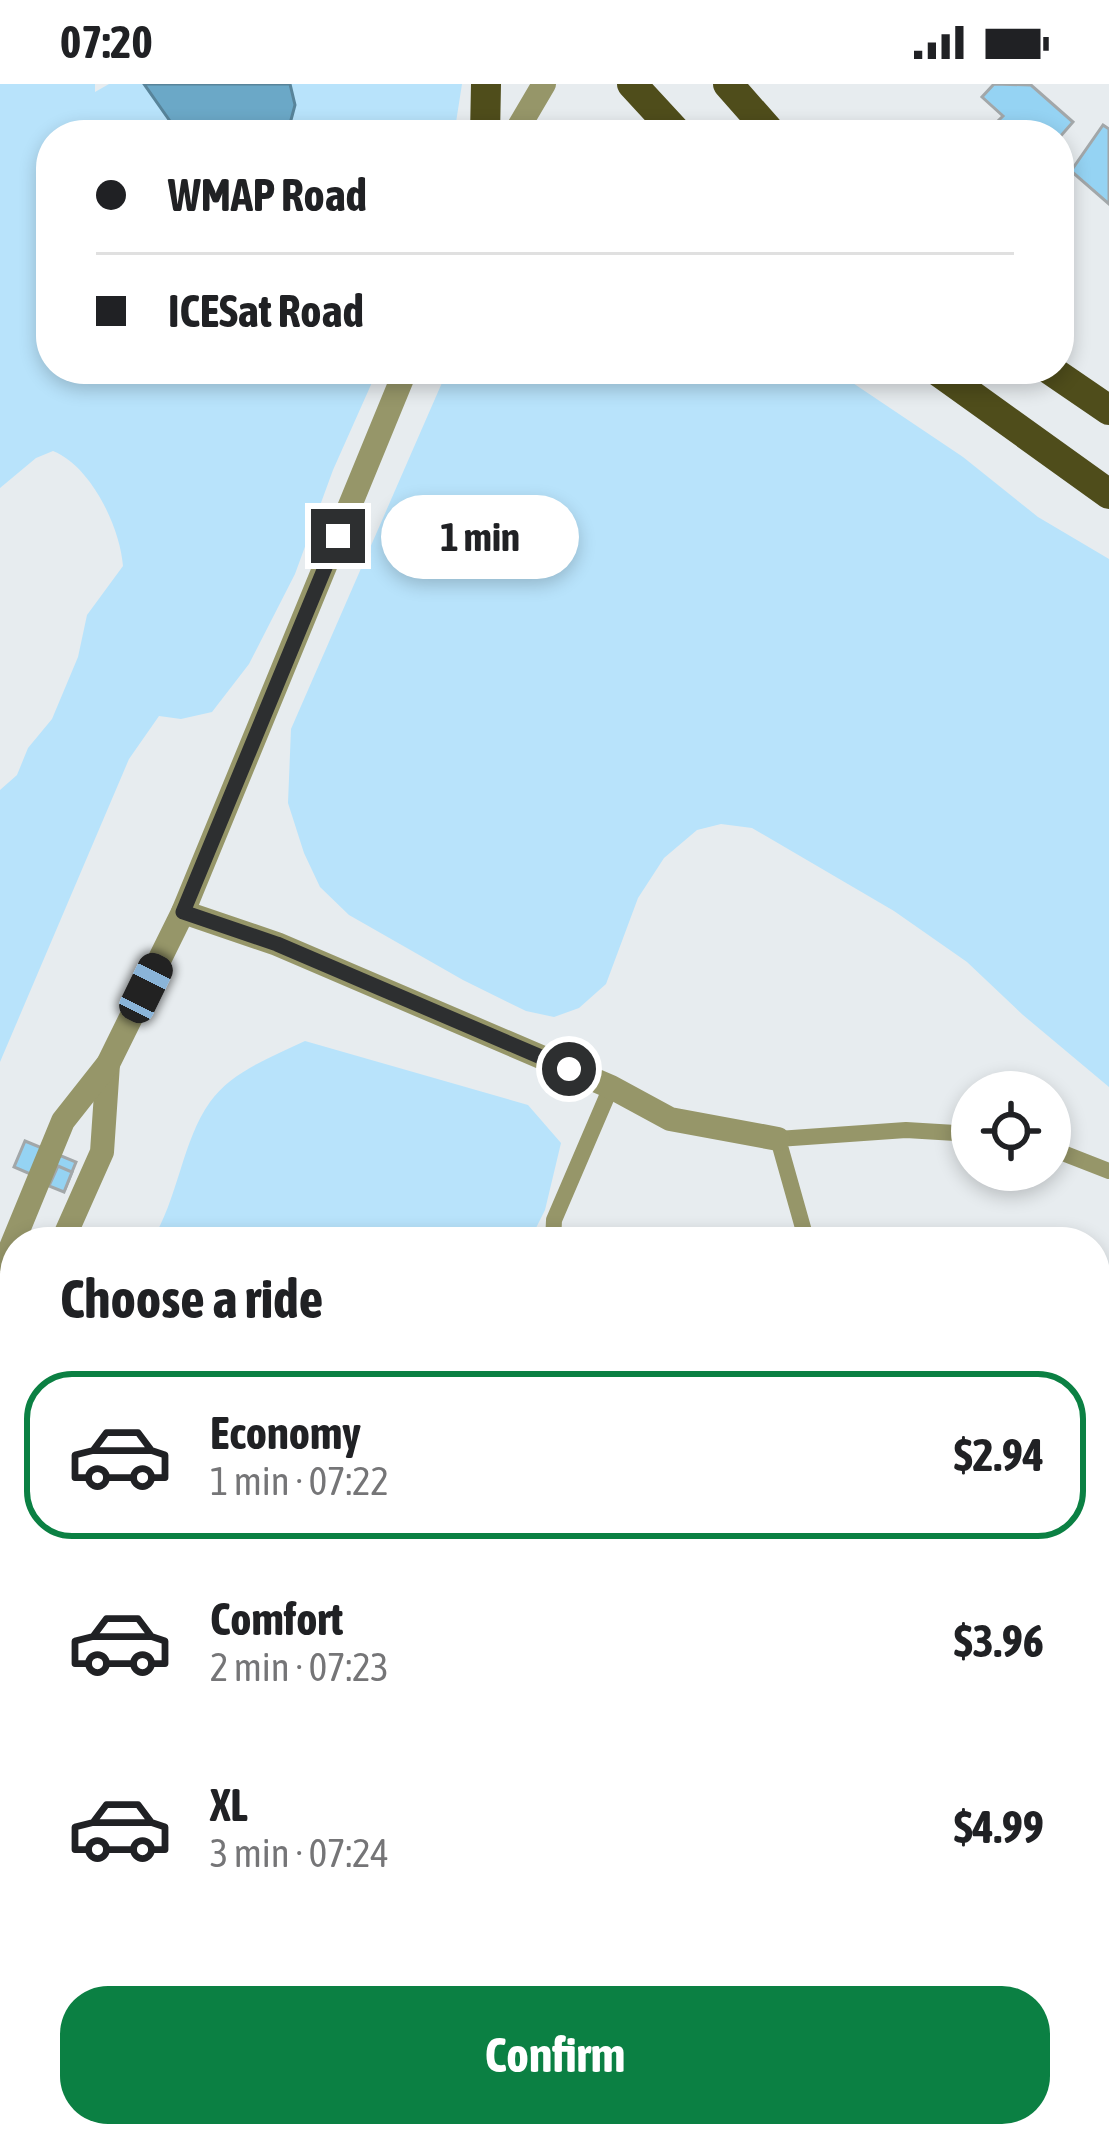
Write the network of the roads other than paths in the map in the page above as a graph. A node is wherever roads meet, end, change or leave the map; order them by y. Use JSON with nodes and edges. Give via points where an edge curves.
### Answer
{"nodes":[{"id":1,"x":486,"y":84,"type":"edge"},
{"id":2,"x":544,"y":84,"type":"edge"},
{"id":3,"x":632,"y":84,"type":"edge"},
{"id":4,"x":728,"y":84,"type":"edge"},
{"id":5,"x":485,"y":120,"type":"edge"},
{"id":6,"x":523,"y":120,"type":"edge"},
{"id":7,"x":665,"y":120,"type":"edge"},
{"id":8,"x":760,"y":120,"type":"edge"},
{"id":9,"x":400,"y":384,"type":"edge"},
{"id":10,"x":955,"y":384,"type":"edge"},
{"id":11,"x":1071,"y":384,"type":"edge"},
{"id":12,"x":1109,"y":410,"type":"edge"},
{"id":13,"x":1109,"y":494,"type":"edge"},
{"id":14,"x":183,"y":912,"type":"junction"},
{"id":15,"x":108,"y":1064,"type":"junction"},
{"id":16,"x":611,"y":1087,"type":"junction"},
{"id":17,"x":951,"y":1133,"type":"edge"},
{"id":18,"x":778,"y":1139,"type":"junction"},
{"id":19,"x":1071,"y":1156,"type":"edge"},
{"id":20,"x":1109,"y":1171,"type":"edge"},
{"id":21,"x":19,"y":1227,"type":"edge"},
{"id":22,"x":69,"y":1227,"type":"edge"},
{"id":23,"x":554,"y":1227,"type":"edge"},
{"id":24,"x":803,"y":1227,"type":"edge"}],
"edges":[{"from":1,"to":5,"type":"main road"},
{"from":2,"to":6,"type":"street"},
{"from":3,"to":7,"type":"main road"},
{"from":4,"to":8,"type":"main road"},
{"from":9,"to":14,"type":"street"},
{"from":10,"to":13,"type":"main road"},
{"from":11,"to":12,"type":"main road"},
{"from":14,"to":15,"type":"street"},
{"from":14,"to":16,"type":"street"},
{"from":15,"to":21,"type":"street","via":[[63,1121]]},
{"from":15,"to":22,"type":"street","via":[[102,1152]]},
{"from":16,"to":18,"type":"street","via":[[670,1119]]},
{"from":16,"to":23,"type":"lane"},
{"from":17,"to":18,"type":"lane"},
{"from":18,"to":24,"type":"lane"},
{"from":19,"to":20,"type":"lane"}]}
